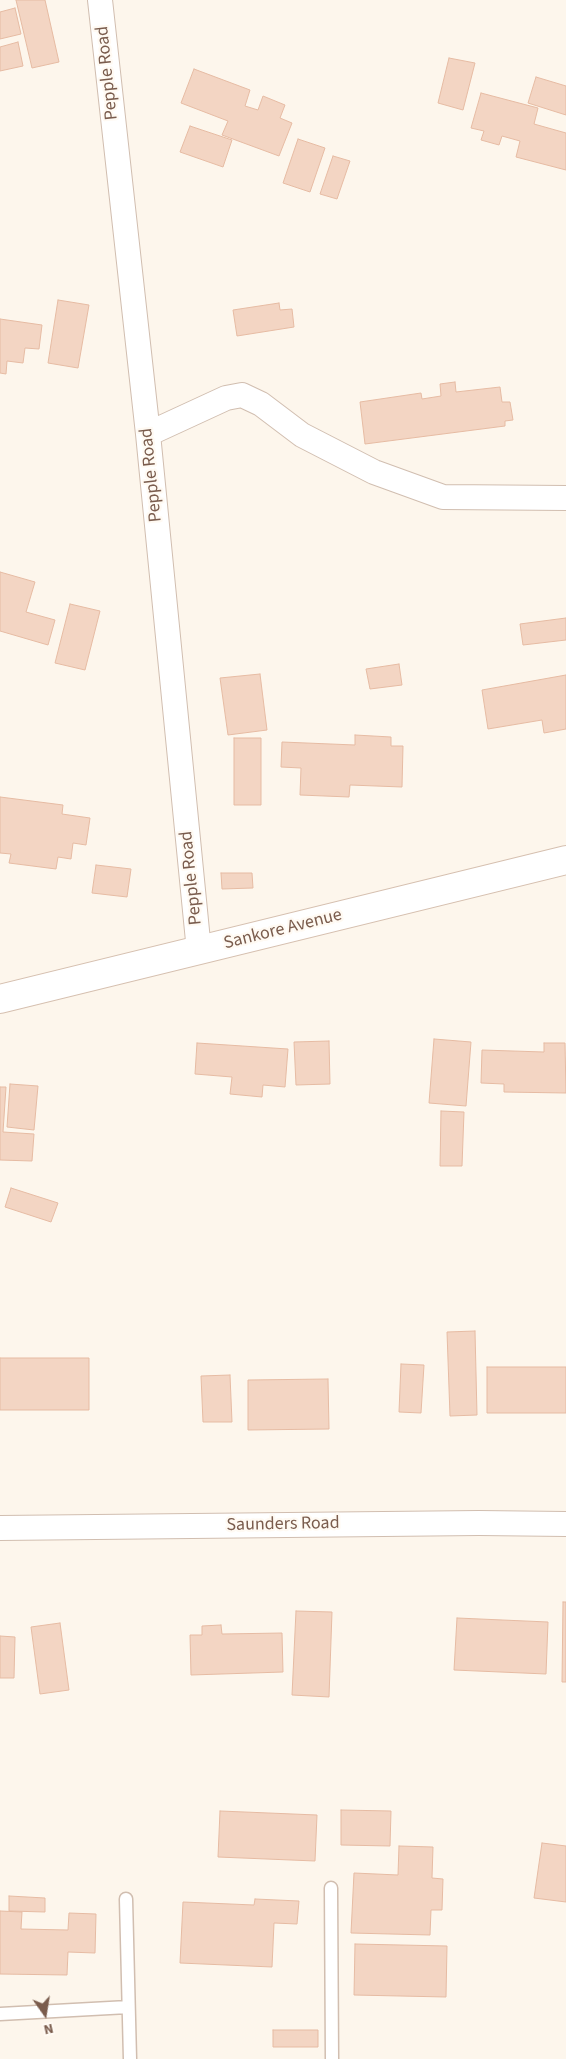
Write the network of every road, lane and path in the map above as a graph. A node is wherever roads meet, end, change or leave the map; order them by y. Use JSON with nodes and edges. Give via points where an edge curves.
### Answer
{"nodes":[{"id":1,"x":100,"y":0,"type":"edge"},
{"id":2,"x":148,"y":434,"type":"junction"},
{"id":3,"x":566,"y":498,"type":"edge"},
{"id":4,"x":566,"y":860,"type":"edge"},
{"id":5,"x":199,"y":951,"type":"junction"},
{"id":6,"x":0,"y":999,"type":"edge"},
{"id":7,"x":566,"y":1524,"type":"edge"},
{"id":8,"x":0,"y":1528,"type":"edge"},
{"id":9,"x":331,"y":1888,"type":"dead end"},
{"id":10,"x":126,"y":1899,"type":"dead end"},
{"id":11,"x":128,"y":2007,"type":"junction"},
{"id":12,"x":0,"y":2014,"type":"edge"},
{"id":13,"x":130,"y":2059,"type":"edge"},
{"id":14,"x":332,"y":2059,"type":"edge"}],
"edges":[{"from":1,"to":2,"type":"street","name":"Pepple Road"},
{"from":2,"to":3,"type":"street","via":[[226,398],[242,395],[261,404],[302,435],[374,472],[443,497]]},
{"from":2,"to":5,"type":"street","name":"Pepple Road"},
{"from":4,"to":5,"type":"street","name":"Sankore Avenue"},
{"from":5,"to":6,"type":"street","name":"Sankore Avenue"},
{"from":7,"to":8,"type":"street","name":"Saunders Road"},
{"from":9,"to":14,"type":"lane"},
{"from":10,"to":11,"type":"lane"},
{"from":11,"to":12,"type":"lane"},
{"from":11,"to":13,"type":"lane"}]}
